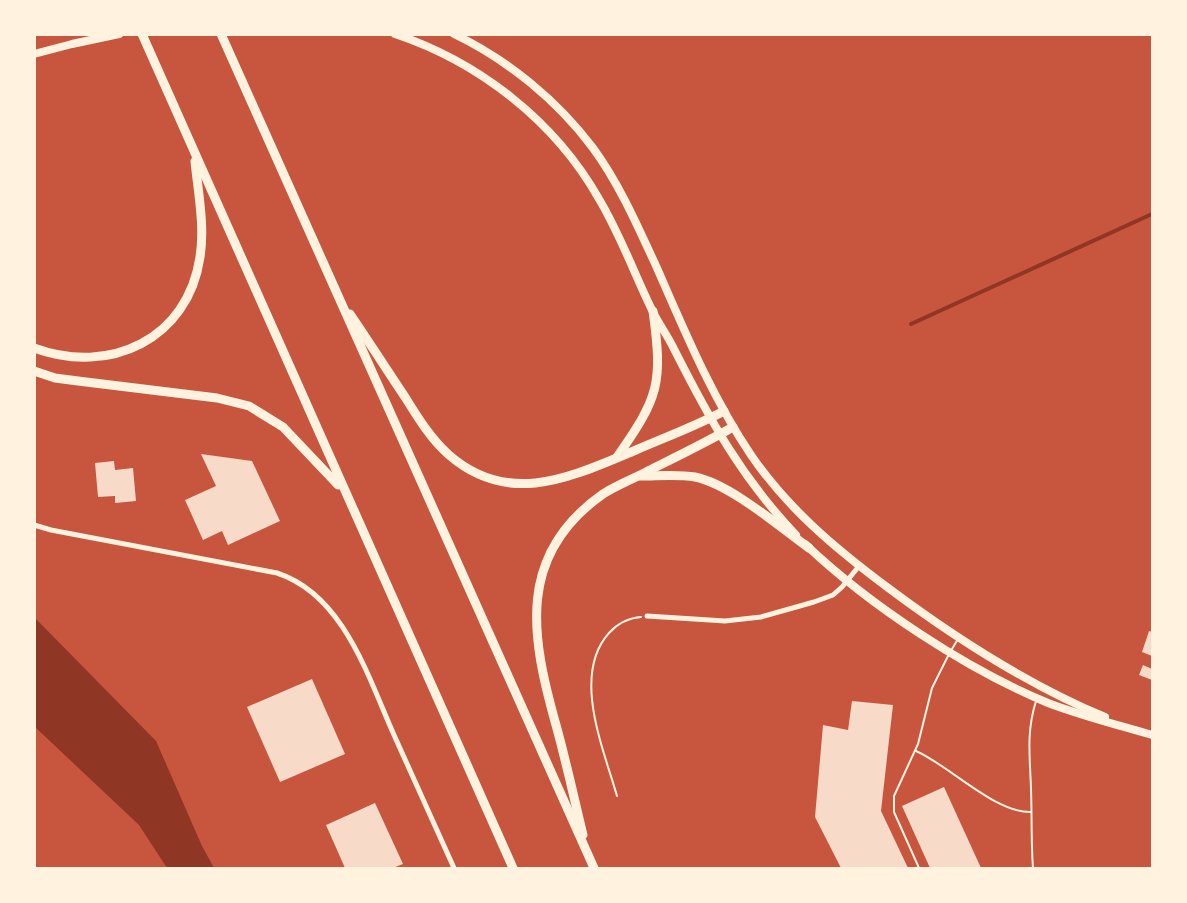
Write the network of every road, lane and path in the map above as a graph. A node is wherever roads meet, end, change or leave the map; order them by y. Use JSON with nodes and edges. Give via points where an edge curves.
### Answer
{"nodes":[{"id":1,"x":119,"y":34,"type":"edge"},
{"id":2,"x":142,"y":34,"type":"edge"},
{"id":3,"x":221,"y":34,"type":"edge"},
{"id":4,"x":395,"y":34,"type":"edge"},
{"id":5,"x":454,"y":34,"type":"edge"},
{"id":6,"x":34,"y":54,"type":"edge"},
{"id":7,"x":194,"y":153,"type":"junction"},
{"id":8,"x":336,"y":292,"type":"junction"},
{"id":9,"x":653,"y":311,"type":"junction"},
{"id":10,"x":34,"y":348,"type":"edge"},
{"id":11,"x":34,"y":371,"type":"edge"},
{"id":12,"x":724,"y":411,"type":"junction"},
{"id":13,"x":710,"y":419,"type":"junction"},
{"id":14,"x":733,"y":427,"type":"junction"},
{"id":15,"x":719,"y":435,"type":"junction"},
{"id":16,"x":616,"y":458,"type":"junction"},
{"id":17,"x":637,"y":476,"type":"junction"},
{"id":18,"x":344,"y":491,"type":"junction"},
{"id":19,"x":34,"y":525,"type":"edge"},
{"id":20,"x":809,"y":548,"type":"junction"},
{"id":21,"x":859,"y":566,"type":"junction"},
{"id":22,"x":848,"y":581,"type":"junction"},
{"id":23,"x":647,"y":616,"type":"joint"},
{"id":24,"x":958,"y":638,"type":"junction"},
{"id":25,"x":950,"y":652,"type":"junction"},
{"id":26,"x":1037,"y":698,"type":"junction"},
{"id":27,"x":1142,"y":732,"type":"junction"},
{"id":28,"x":1152,"y":735,"type":"edge"},
{"id":29,"x":915,"y":750,"type":"junction"},
{"id":30,"x":617,"y":796,"type":"dead end"},
{"id":31,"x":1031,"y":812,"type":"junction"},
{"id":32,"x":589,"y":858,"type":"junction"},
{"id":33,"x":454,"y":868,"type":"edge"},
{"id":34,"x":513,"y":868,"type":"edge"},
{"id":35,"x":594,"y":868,"type":"edge"},
{"id":36,"x":919,"y":868,"type":"edge"},
{"id":37,"x":1033,"y":868,"type":"edge"}],
"edges":[{"from":1,"to":6,"type":"main road"},
{"from":2,"to":7,"type":"highway"},
{"from":3,"to":8,"type":"highway"},
{"from":4,"to":9,"type":"main road","via":[[477,73],[542,125],[599,197]]},
{"from":5,"to":12,"type":"main road","via":[[530,83],[594,149],[628,207]]},
{"from":7,"to":10,"type":"highway","via":[[201,254],[193,285],[176,314],[152,336],[116,355],[74,357]]},
{"from":7,"to":18,"type":"highway"},
{"from":8,"to":16,"type":"highway","via":[[433,438],[467,467],[496,480],[537,483],[570,477]]},
{"from":8,"to":32,"type":"highway"},
{"from":9,"to":13,"type":"main road"},
{"from":9,"to":16,"type":"highway","via":[[657,385],[645,415]]},
{"from":11,"to":18,"type":"highway","via":[[66,380],[217,398],[249,406],[283,427]]},
{"from":12,"to":13,"type":"highway"},
{"from":12,"to":14,"type":"main road"},
{"from":13,"to":15,"type":"main road"},
{"from":13,"to":16,"type":"highway"},
{"from":14,"to":15,"type":"highway"},
{"from":14,"to":21,"type":"main road","via":[[788,502]]},
{"from":15,"to":17,"type":"highway"},
{"from":15,"to":20,"type":"main road","via":[[766,503]]},
{"from":17,"to":20,"type":"highway","via":[[694,477],[713,483]]},
{"from":17,"to":32,"type":"highway","via":[[602,495],[572,522],[548,559],[537,597],[536,635],[542,675]]},
{"from":18,"to":34,"type":"highway"},
{"from":19,"to":33,"type":"street","via":[[277,573],[312,592],[352,643]]},
{"from":20,"to":22,"type":"main road"},
{"from":21,"to":22,"type":"street"},
{"from":21,"to":24,"type":"main road"},
{"from":22,"to":23,"type":"street","via":[[825,598],[750,619]]},
{"from":22,"to":25,"type":"main road"},
{"from":23,"to":30,"type":"path","via":[[633,618],[612,630],[598,648],[593,669],[593,710]]},
{"from":24,"to":25,"type":"lane"},
{"from":24,"to":27,"type":"main road","via":[[1055,694]]},
{"from":25,"to":26,"type":"main road"},
{"from":25,"to":29,"type":"lane","via":[[932,688]]},
{"from":26,"to":27,"type":"main road"},
{"from":26,"to":31,"type":"lane","via":[[1028,739]]},
{"from":27,"to":28,"type":"main road"},
{"from":29,"to":31,"type":"lane","via":[[1002,805]]},
{"from":29,"to":36,"type":"lane","via":[[892,804]]},
{"from":31,"to":37,"type":"lane"},
{"from":32,"to":35,"type":"highway"}]}
